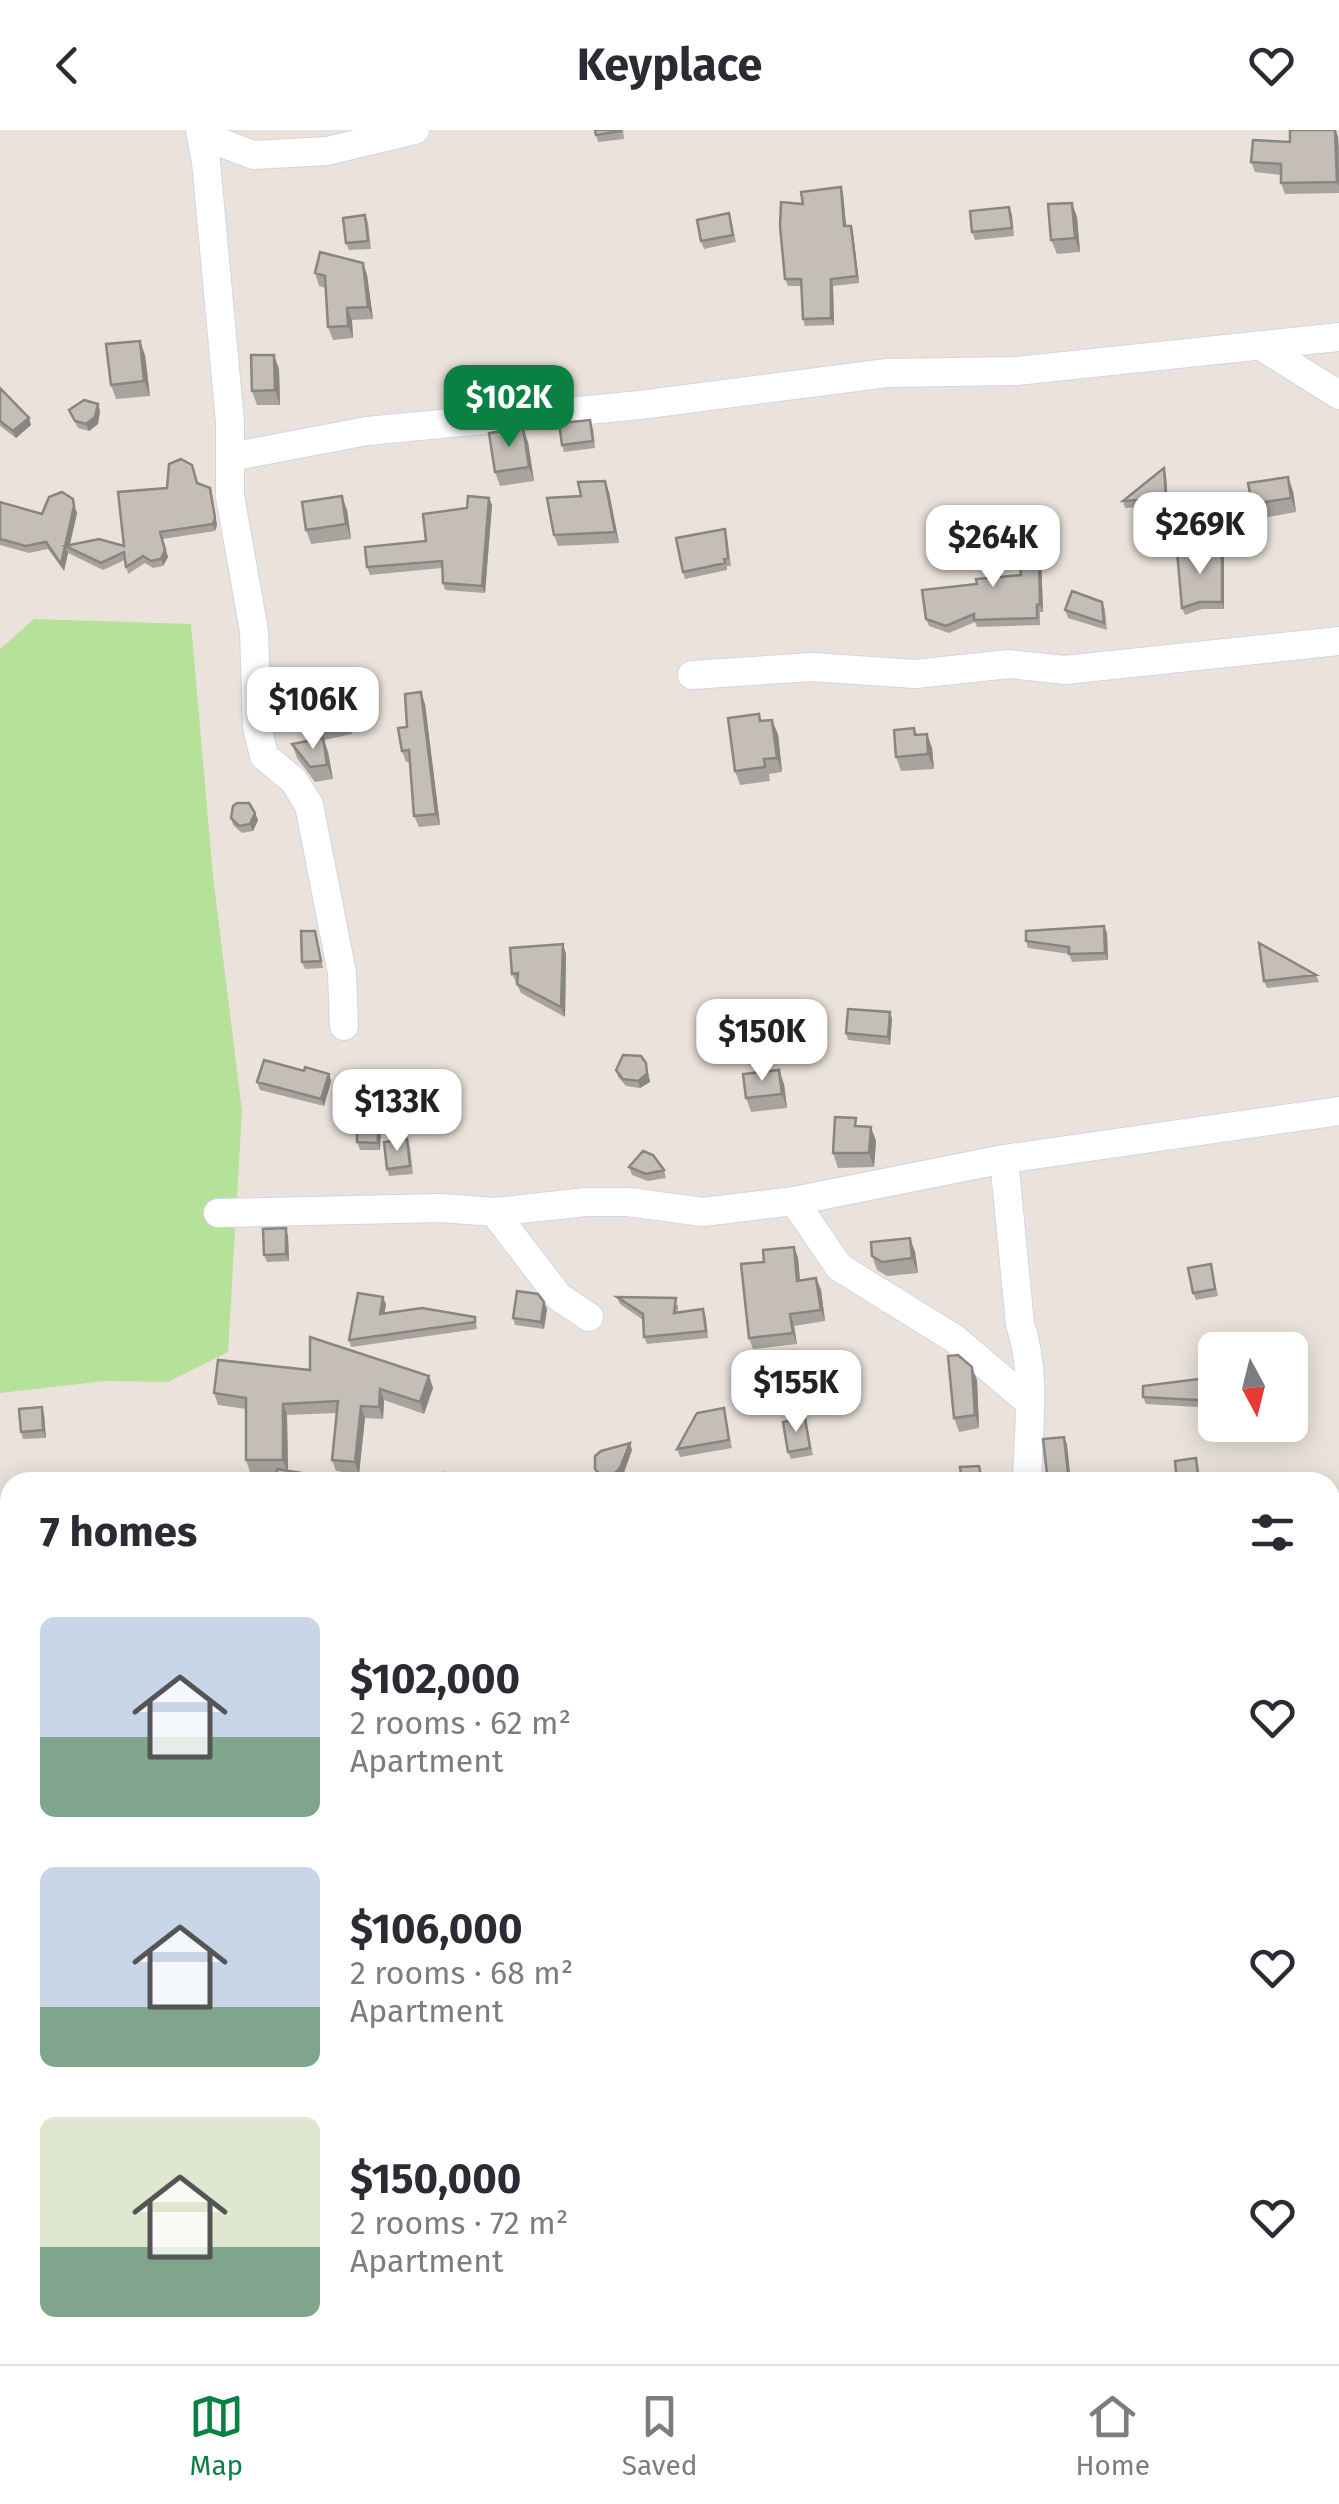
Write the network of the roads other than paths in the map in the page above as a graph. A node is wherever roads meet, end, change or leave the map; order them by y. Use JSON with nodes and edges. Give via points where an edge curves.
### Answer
{"nodes":[{"id":1,"x":415,"y":130,"type":"edge"},
{"id":2,"x":200,"y":132,"type":"edge"},
{"id":3,"x":1339,"y":337,"type":"edge"},
{"id":4,"x":1264,"y":348,"type":"junction"},
{"id":5,"x":1339,"y":395,"type":"edge"},
{"id":6,"x":230,"y":456,"type":"junction"},
{"id":7,"x":1339,"y":641,"type":"edge"},
{"id":8,"x":692,"y":676,"type":"dead end"},
{"id":9,"x":344,"y":1026,"type":"dead end"},
{"id":10,"x":1339,"y":1111,"type":"edge"},
{"id":11,"x":1004,"y":1159,"type":"junction"},
{"id":12,"x":794,"y":1201,"type":"junction"},
{"id":13,"x":494,"y":1212,"type":"junction"},
{"id":14,"x":218,"y":1213,"type":"dead end"},
{"id":15,"x":588,"y":1317,"type":"dead end"},
{"id":16,"x":1029,"y":1402,"type":"junction"},
{"id":17,"x":1027,"y":1472,"type":"edge"}],
"edges":[{"from":1,"to":2,"type":"street","via":[[327,151],[253,155]]},
{"from":2,"to":6,"type":"street"},
{"from":3,"to":4,"type":"street"},
{"from":4,"to":5,"type":"street"},
{"from":4,"to":6,"type":"street","via":[[1016,372],[887,373],[367,431]]},
{"from":6,"to":9,"type":"street","via":[[230,496],[254,631],[257,726],[264,756],[294,781],[309,805],[342,973]]},
{"from":7,"to":8,"type":"street","via":[[1065,670],[1009,664],[915,674],[812,667]]},
{"from":10,"to":11,"type":"street"},
{"from":11,"to":12,"type":"street"},
{"from":11,"to":16,"type":"street","via":[[1020,1324],[1029,1349]]},
{"from":12,"to":13,"type":"street","via":[[703,1212],[586,1202]]},
{"from":12,"to":16,"type":"street","via":[[839,1266],[955,1338]]},
{"from":13,"to":14,"type":"street"},
{"from":13,"to":15,"type":"street","via":[[559,1296]]},
{"from":16,"to":17,"type":"street"}]}
